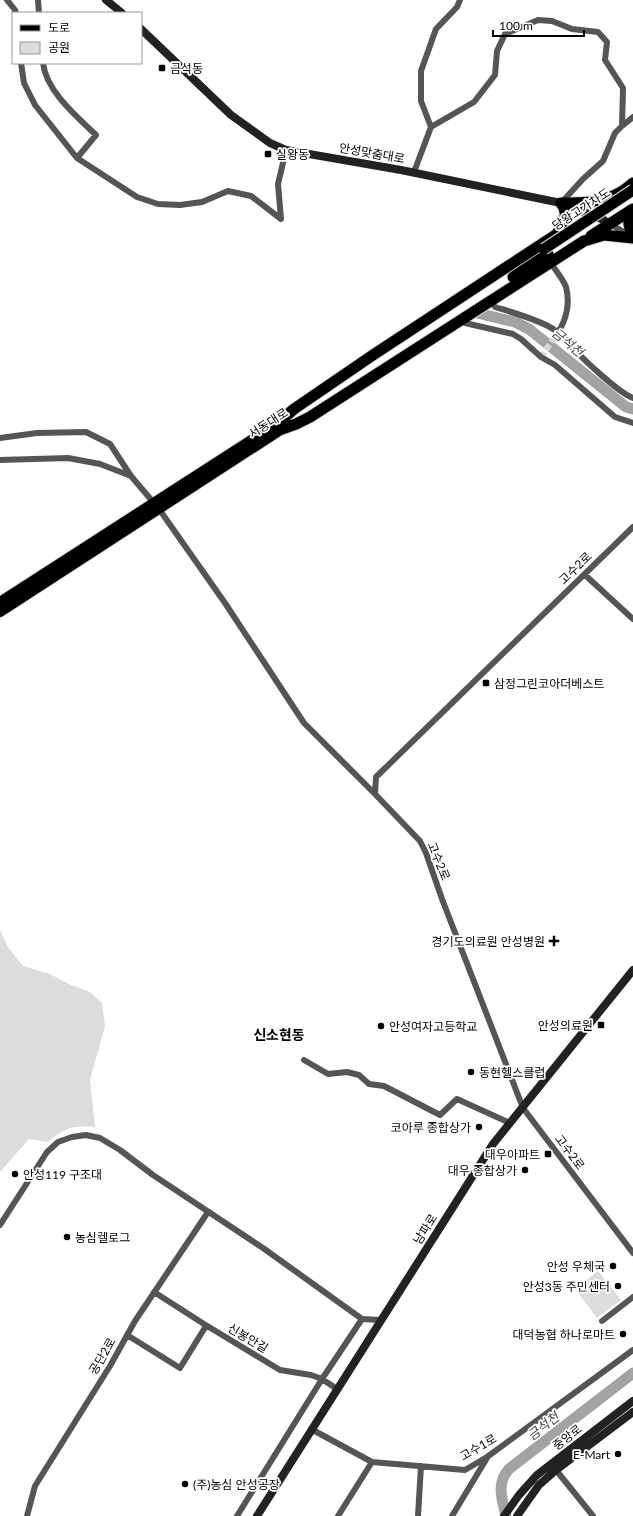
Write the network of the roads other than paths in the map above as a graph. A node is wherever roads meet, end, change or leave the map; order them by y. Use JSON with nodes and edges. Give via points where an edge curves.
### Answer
{"nodes":[{"id":1,"x":7,"y":0,"type":"edge"},
{"id":2,"x":38,"y":0,"type":"edge"},
{"id":3,"x":107,"y":0,"type":"edge"},
{"id":4,"x":460,"y":0,"type":"edge"},
{"id":5,"x":16,"y":12,"type":"edge"},
{"id":6,"x":39,"y":12,"type":"edge"},
{"id":7,"x":121,"y":12,"type":"edge"},
{"id":8,"x":142,"y":31,"type":"edge"},
{"id":9,"x":21,"y":64,"type":"edge"},
{"id":10,"x":43,"y":64,"type":"edge"},
{"id":11,"x":633,"y":117,"type":"edge"},
{"id":12,"x":622,"y":126,"type":"junction"},
{"id":13,"x":431,"y":127,"type":"junction"},
{"id":14,"x":286,"y":150,"type":"junction"},
{"id":15,"x":77,"y":158,"type":"junction"},
{"id":16,"x":414,"y":172,"type":"junction"},
{"id":17,"x":633,"y":183,"type":"edge"},
{"id":18,"x":633,"y":190,"type":"edge"},
{"id":19,"x":617,"y":194,"type":"junction"},
{"id":20,"x":633,"y":198,"type":"edge"},
{"id":21,"x":561,"y":203,"type":"junction"},
{"id":22,"x":633,"y":210,"type":"edge"},
{"id":23,"x":589,"y":213,"type":"junction"},
{"id":24,"x":607,"y":222,"type":"junction"},
{"id":25,"x":557,"y":234,"type":"junction"},
{"id":26,"x":633,"y":237,"type":"edge"},
{"id":27,"x":584,"y":241,"type":"junction"},
{"id":28,"x":548,"y":255,"type":"junction"},
{"id":29,"x":496,"y":307,"type":"dead end"},
{"id":30,"x":465,"y":323,"type":"dead end"},
{"id":31,"x":558,"y":332,"type":"junction"},
{"id":32,"x":633,"y":398,"type":"edge"},
{"id":33,"x":633,"y":423,"type":"edge"},
{"id":34,"x":281,"y":426,"type":"junction"},
{"id":35,"x":0,"y":438,"type":"edge"},
{"id":36,"x":0,"y":460,"type":"edge"},
{"id":37,"x":131,"y":476,"type":"junction"},
{"id":38,"x":157,"y":506,"type":"junction"},
{"id":39,"x":633,"y":527,"type":"edge"},
{"id":40,"x":585,"y":575,"type":"junction"},
{"id":41,"x":0,"y":602,"type":"edge"},
{"id":42,"x":0,"y":612,"type":"edge"},
{"id":43,"x":633,"y":620,"type":"edge"},
{"id":44,"x":375,"y":794,"type":"junction"},
{"id":45,"x":633,"y":970,"type":"edge"},
{"id":46,"x":304,"y":1060,"type":"dead end"},
{"id":47,"x":523,"y":1108,"type":"junction"},
{"id":48,"x":510,"y":1123,"type":"junction"},
{"id":49,"x":208,"y":1212,"type":"junction"},
{"id":50,"x":0,"y":1225,"type":"edge"},
{"id":51,"x":633,"y":1253,"type":"edge"},
{"id":52,"x":154,"y":1292,"type":"junction"},
{"id":53,"x":633,"y":1297,"type":"edge"},
{"id":54,"x":362,"y":1319,"type":"junction"},
{"id":55,"x":381,"y":1320,"type":"junction"},
{"id":56,"x":602,"y":1321,"type":"dead end"},
{"id":57,"x":206,"y":1326,"type":"junction"},
{"id":58,"x":127,"y":1335,"type":"junction"},
{"id":59,"x":633,"y":1350,"type":"edge"},
{"id":60,"x":322,"y":1379,"type":"junction"},
{"id":61,"x":337,"y":1389,"type":"junction"},
{"id":62,"x":633,"y":1401,"type":"edge"},
{"id":63,"x":633,"y":1412,"type":"edge"},
{"id":64,"x":312,"y":1429,"type":"junction"},
{"id":65,"x":488,"y":1457,"type":"junction"},
{"id":66,"x":372,"y":1462,"type":"junction"},
{"id":67,"x":421,"y":1466,"type":"junction"},
{"id":68,"x":556,"y":1470,"type":"junction"},
{"id":69,"x":27,"y":1516,"type":"edge"},
{"id":70,"x":237,"y":1516,"type":"edge"},
{"id":71,"x":258,"y":1516,"type":"edge"},
{"id":72,"x":338,"y":1516,"type":"edge"},
{"id":73,"x":418,"y":1516,"type":"edge"},
{"id":74,"x":452,"y":1516,"type":"edge"},
{"id":75,"x":504,"y":1516,"type":"edge"},
{"id":76,"x":517,"y":1516,"type":"edge"},
{"id":77,"x":593,"y":1516,"type":"edge"}],
"edges":[{"from":1,"to":5,"type":"street"},
{"from":2,"to":6,"type":"street"},
{"from":3,"to":7,"type":"street"},
{"from":4,"to":13,"type":"street","via":[[457,7],[436,29],[420,72],[421,101]]},
{"from":8,"to":14,"type":"street","name":"안성맞춤대로","via":[[231,115],[270,143]]},
{"from":9,"to":15,"type":"street","via":[[24,83],[35,105]]},
{"from":10,"to":15,"type":"street","via":[[47,78],[64,104],[96,136]]},
{"from":11,"to":12,"type":"street"},
{"from":12,"to":13,"type":"street","via":[[623,88],[605,60],[607,42],[598,32],[572,29],[552,21],[538,20],[505,34],[498,51],[495,76],[474,102]]},
{"from":12,"to":21,"type":"street","via":[[615,133],[603,161]]},
{"from":13,"to":16,"type":"street"},
{"from":14,"to":15,"type":"street","via":[[278,184],[281,219],[251,196],[228,191],[202,202],[180,205],[158,204],[137,198]]},
{"from":14,"to":16,"type":"street","name":"안성맞춤대로"},
{"from":16,"to":21,"type":"street","name":"안성맞춤대로"},
{"from":17,"to":19,"type":"highway"},
{"from":18,"to":28,"type":"highway","name":"당왕고가차도","bridge":true},
{"from":19,"to":21,"type":"highway","via":[[590,202]]},
{"from":19,"to":23,"type":"highway"},
{"from":20,"to":28,"type":"highway","name":"당왕고가차도"},
{"from":21,"to":23,"type":"street","name":"안성맞춤대로"},
{"from":21,"to":25,"type":"highway","via":[[566,217]]},
{"from":22,"to":24,"type":"highway"},
{"from":22,"to":26,"type":"highway","via":[[628,220]]},
{"from":23,"to":24,"type":"street","name":"안성맞춤대로"},
{"from":23,"to":25,"type":"highway"},
{"from":24,"to":26,"type":"street","name":"안성맞춤대로"},
{"from":24,"to":27,"type":"highway"},
{"from":25,"to":34,"type":"highway","via":[[294,409]]},
{"from":26,"to":27,"type":"highway","via":[[604,235]]},
{"from":27,"to":28,"type":"highway"},
{"from":28,"to":31,"type":"street","via":[[565,286],[568,302],[564,324]]},
{"from":28,"to":34,"type":"highway","name":"서동대로"},
{"from":29,"to":31,"type":"street"},
{"from":30,"to":33,"type":"street","via":[[512,334],[521,339],[556,365],[615,417]]},
{"from":31,"to":32,"type":"street","via":[[616,387]]},
{"from":34,"to":38,"type":"main road","name":"서동대로"},
{"from":35,"to":37,"type":"street","via":[[37,433],[86,432],[110,444]]},
{"from":36,"to":37,"type":"street","via":[[68,458],[100,464]]},
{"from":37,"to":38,"type":"street"},
{"from":38,"to":41,"type":"main road","name":"서동대로"},
{"from":38,"to":42,"type":"main road","name":"서동대로"},
{"from":38,"to":44,"type":"street","via":[[304,723]]},
{"from":39,"to":40,"type":"street","name":"고수2로"},
{"from":40,"to":43,"type":"street"},
{"from":40,"to":44,"type":"street","name":"고수2로","via":[[376,777]]},
{"from":44,"to":47,"type":"street","name":"고수2로","via":[[420,841],[426,853]]},
{"from":45,"to":47,"type":"street","name":"남파로"},
{"from":46,"to":48,"type":"street","via":[[328,1074],[347,1072],[359,1075],[369,1084],[384,1086],[440,1114],[457,1099]]},
{"from":47,"to":48,"type":"street","name":"남파로"},
{"from":47,"to":51,"type":"street","name":"고수2로"},
{"from":48,"to":55,"type":"street","name":"남파로","via":[[493,1144]]},
{"from":49,"to":50,"type":"street","via":[[120,1150],[100,1138],[86,1135],[58,1142],[47,1152]]},
{"from":49,"to":52,"type":"street","name":"공단2로"},
{"from":49,"to":54,"type":"street"},
{"from":52,"to":57,"type":"street","name":"신봉안길"},
{"from":52,"to":58,"type":"street","name":"공단2로"},
{"from":53,"to":56,"type":"street"},
{"from":54,"to":55,"type":"street"},
{"from":54,"to":60,"type":"street"},
{"from":55,"to":61,"type":"street","name":"남파로"},
{"from":57,"to":58,"type":"street","via":[[180,1368]]},
{"from":57,"to":60,"type":"street","name":"신봉안길","via":[[280,1370]]},
{"from":58,"to":69,"type":"street","name":"공단2로","via":[[36,1486]]},
{"from":59,"to":65,"type":"street","name":"고수1로"},
{"from":60,"to":61,"type":"street","name":"신봉안길"},
{"from":60,"to":70,"type":"street"},
{"from":61,"to":64,"type":"street","name":"남파로"},
{"from":62,"to":75,"type":"street","name":"중앙로","via":[[537,1475]]},
{"from":63,"to":68,"type":"street","name":"중앙로"},
{"from":64,"to":66,"type":"street","name":"고수1로"},
{"from":64,"to":71,"type":"street","name":"남파로"},
{"from":65,"to":67,"type":"street","name":"고수1로","via":[[465,1470]]},
{"from":65,"to":74,"type":"street"},
{"from":66,"to":67,"type":"street","name":"고수1로"},
{"from":66,"to":72,"type":"street"},
{"from":67,"to":73,"type":"street"},
{"from":68,"to":76,"type":"street","name":"중앙로","via":[[539,1486]]},
{"from":68,"to":77,"type":"street","name":"중앙로"}]}
